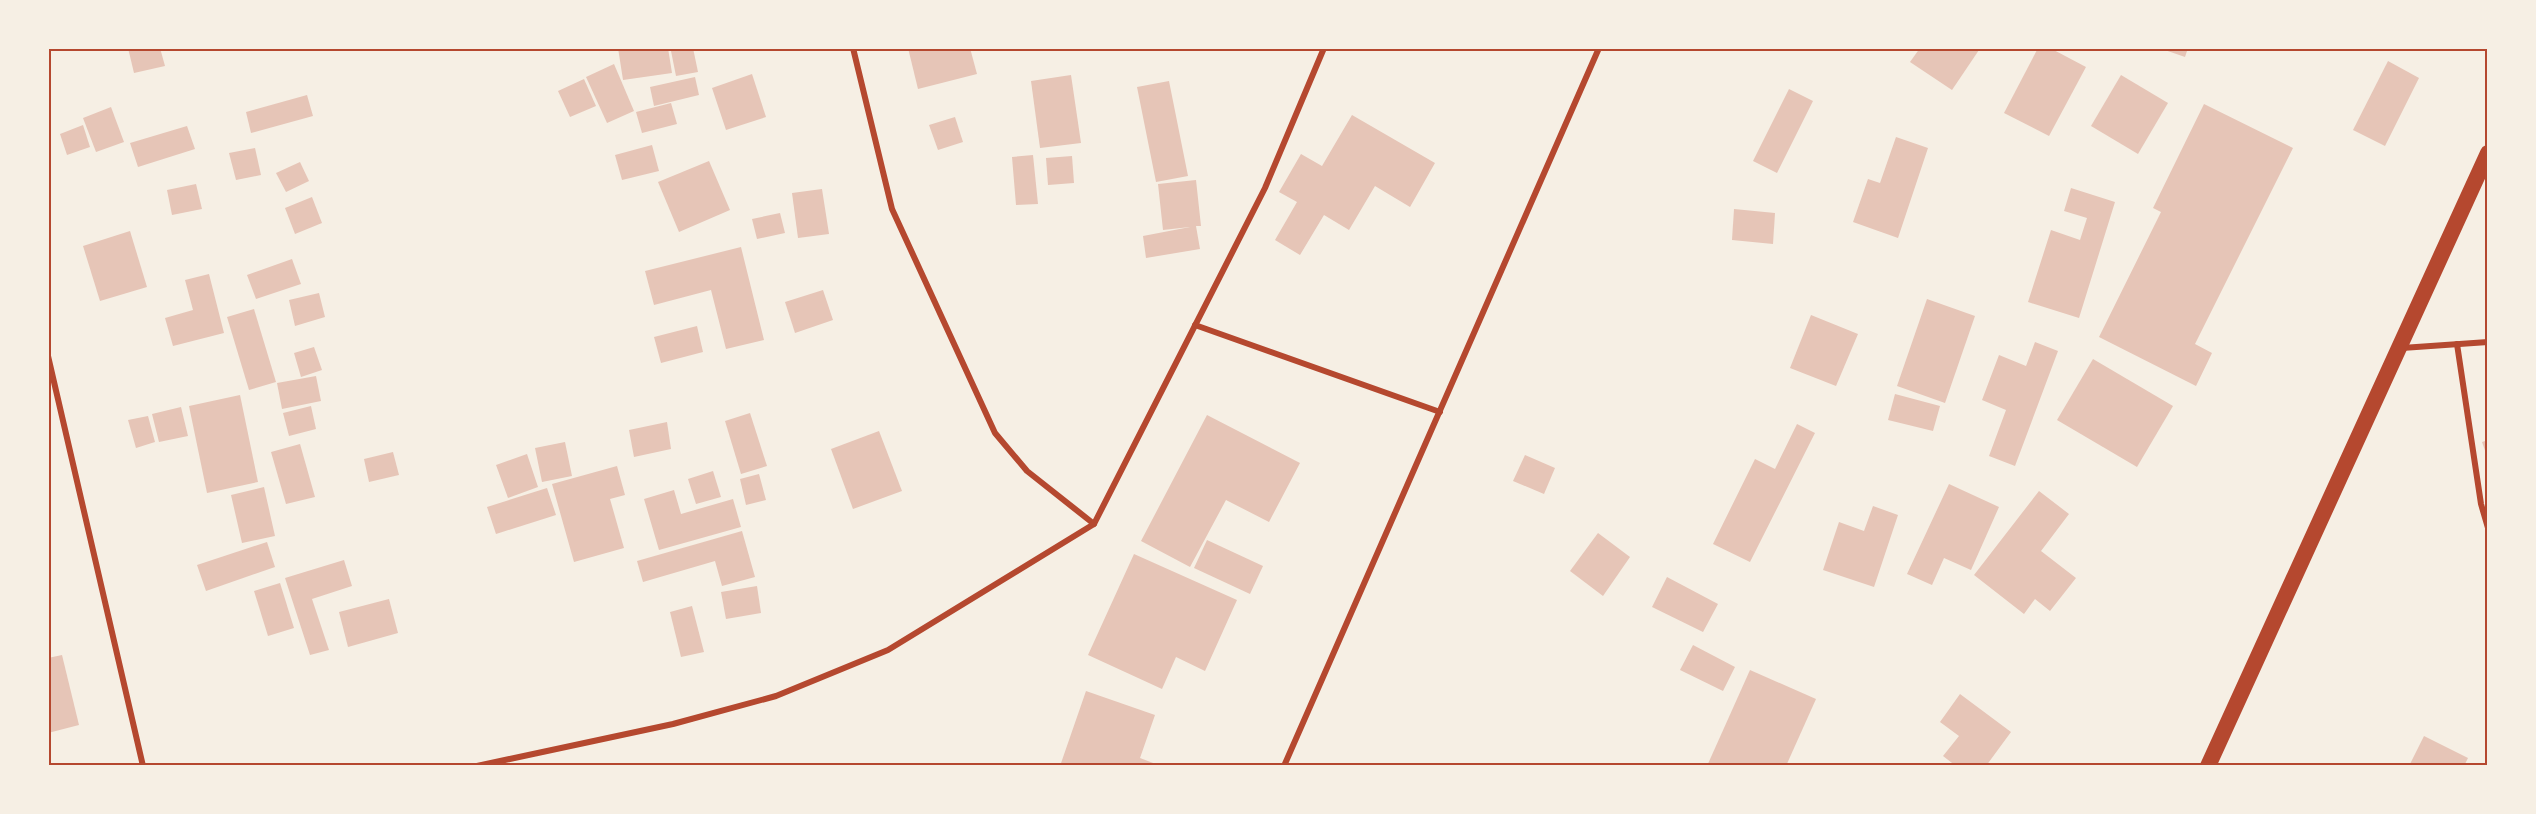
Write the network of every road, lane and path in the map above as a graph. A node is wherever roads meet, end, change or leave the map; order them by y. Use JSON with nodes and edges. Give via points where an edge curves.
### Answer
{"nodes":[{"id":1,"x":853,"y":48,"type":"edge"},
{"id":2,"x":1324,"y":48,"type":"edge"},
{"id":3,"x":1599,"y":48,"type":"edge"},
{"id":4,"x":2488,"y":153,"type":"edge"},
{"id":5,"x":1195,"y":325,"type":"junction"},
{"id":6,"x":2488,"y":342,"type":"edge"},
{"id":7,"x":2457,"y":344,"type":"junction"},
{"id":8,"x":2398,"y":349,"type":"junction"},
{"id":9,"x":48,"y":356,"type":"edge"},
{"id":10,"x":1440,"y":412,"type":"junction"},
{"id":11,"x":1094,"y":524,"type":"junction"},
{"id":12,"x":2488,"y":528,"type":"edge"},
{"id":13,"x":143,"y":766,"type":"edge"},
{"id":14,"x":477,"y":766,"type":"edge"},
{"id":15,"x":1284,"y":766,"type":"edge"},
{"id":16,"x":2208,"y":766,"type":"edge"}],
"edges":[{"from":1,"to":11,"type":"street","via":[[892,209],[995,433],[1027,471]]},
{"from":2,"to":5,"type":"street","via":[[1265,188]]},
{"from":3,"to":10,"type":"street"},
{"from":4,"to":8,"type":"highway"},
{"from":5,"to":10,"type":"street"},
{"from":5,"to":11,"type":"street"},
{"from":6,"to":7,"type":"street"},
{"from":7,"to":8,"type":"street"},
{"from":7,"to":12,"type":"street"},
{"from":8,"to":16,"type":"highway"},
{"from":9,"to":13,"type":"street"},
{"from":10,"to":15,"type":"street"},
{"from":11,"to":14,"type":"street","via":[[888,650],[776,696],[673,724]]}]}
